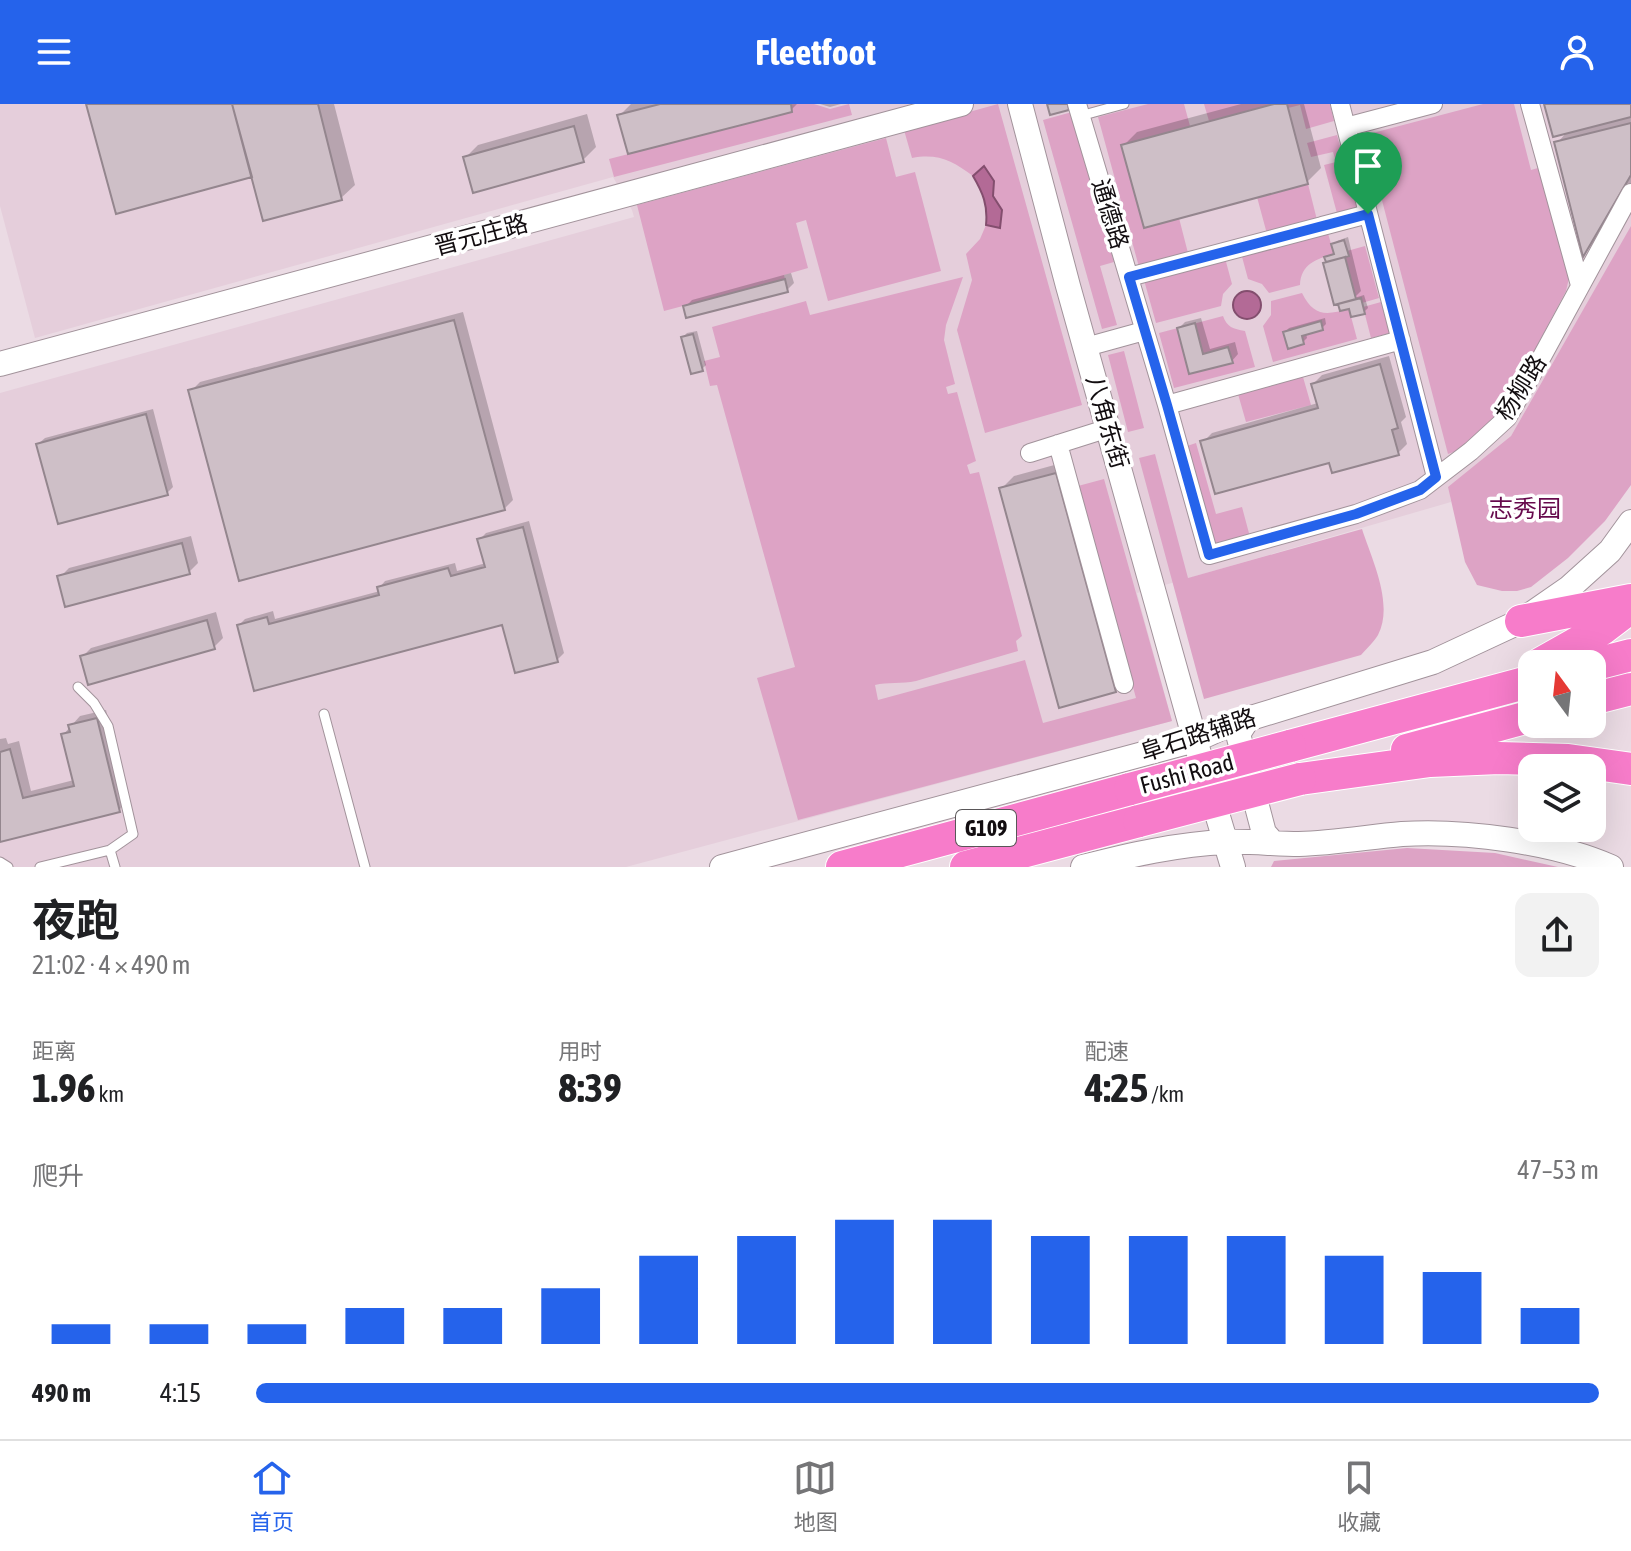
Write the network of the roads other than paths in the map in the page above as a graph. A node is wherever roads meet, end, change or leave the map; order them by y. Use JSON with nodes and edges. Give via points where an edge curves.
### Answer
{"nodes":[{"id":1,"x":961,"y":104,"type":"edge"},
{"id":2,"x":1020,"y":104,"type":"edge"},
{"id":3,"x":1124,"y":104,"type":"edge"},
{"id":4,"x":1340,"y":104,"type":"edge"},
{"id":5,"x":1433,"y":104,"type":"edge"},
{"id":6,"x":1530,"y":104,"type":"edge"},
{"id":7,"x":1079,"y":110,"type":"edge"},
{"id":8,"x":1346,"y":127,"type":"junction"},
{"id":9,"x":1631,"y":193,"type":"edge"},
{"id":10,"x":1368,"y":214,"type":"junction"},
{"id":11,"x":1322,"y":226,"type":"dead end"},
{"id":12,"x":1129,"y":277,"type":"junction"},
{"id":13,"x":1580,"y":285,"type":"junction"},
{"id":14,"x":1144,"y":331,"type":"junction"},
{"id":15,"x":1401,"y":340,"type":"junction"},
{"id":16,"x":1086,"y":347,"type":"junction"},
{"id":17,"x":0,"y":364,"type":"edge"},
{"id":18,"x":1167,"y":405,"type":"junction"},
{"id":19,"x":1109,"y":428,"type":"junction"},
{"id":20,"x":1058,"y":444,"type":"junction"},
{"id":21,"x":1030,"y":453,"type":"dead end"},
{"id":22,"x":1436,"y":477,"type":"junction"},
{"id":23,"x":1631,"y":522,"type":"edge"},
{"id":24,"x":1209,"y":555,"type":"joint"},
{"id":25,"x":1631,"y":600,"type":"edge"},
{"id":26,"x":1631,"y":607,"type":"edge"},
{"id":27,"x":1521,"y":621,"type":"junction"},
{"id":28,"x":1565,"y":650,"type":"edge"},
{"id":29,"x":1631,"y":655,"type":"edge"},
{"id":30,"x":1606,"y":661,"type":"edge"},
{"id":31,"x":1518,"y":676,"type":"edge"},
{"id":32,"x":1124,"y":684,"type":"dead end"},
{"id":33,"x":1518,"y":685,"type":"edge"},
{"id":34,"x":78,"y":687,"type":"dead end"},
{"id":35,"x":1631,"y":689,"type":"edge"},
{"id":36,"x":1487,"y":694,"type":"junction"},
{"id":37,"x":1606,"y":695,"type":"edge"},
{"id":38,"x":324,"y":714,"type":"dead end"},
{"id":39,"x":1247,"y":720,"type":"junction"},
{"id":40,"x":1518,"y":720,"type":"edge"},
{"id":41,"x":1195,"y":740,"type":"junction"},
{"id":42,"x":1631,"y":769,"type":"edge"},
{"id":43,"x":1129,"y":773,"type":"junction"},
{"id":44,"x":1300,"y":779,"type":"junction"},
{"id":45,"x":1226,"y":842,"type":"junction"},
{"id":46,"x":1273,"y":843,"type":"junction"},
{"id":47,"x":1160,"y":849,"type":"junction"},
{"id":48,"x":110,"y":850,"type":"junction"},
{"id":49,"x":0,"y":862,"type":"edge"},
{"id":50,"x":8,"y":867,"type":"edge"},
{"id":51,"x":40,"y":867,"type":"edge"},
{"id":52,"x":115,"y":867,"type":"edge"},
{"id":53,"x":365,"y":867,"type":"edge"},
{"id":54,"x":722,"y":867,"type":"edge"},
{"id":55,"x":842,"y":867,"type":"edge"},
{"id":56,"x":966,"y":867,"type":"edge"},
{"id":57,"x":1083,"y":867,"type":"edge"},
{"id":58,"x":1233,"y":867,"type":"edge"},
{"id":59,"x":1611,"y":867,"type":"edge"}],
"edges":[{"from":1,"to":17,"type":"street","name":"晋元庄路"},
{"from":2,"to":16,"type":"street","name":"八角东街"},
{"from":3,"to":7,"type":"lane"},
{"from":4,"to":8,"type":"street"},
{"from":5,"to":8,"type":"street"},
{"from":6,"to":13,"type":"street"},
{"from":7,"to":12,"type":"street","name":"通德路"},
{"from":8,"to":10,"type":"street"},
{"from":9,"to":13,"type":"street","name":"杨柳路"},
{"from":10,"to":11,"type":"street"},
{"from":10,"to":12,"type":"street"},
{"from":10,"to":15,"type":"street"},
{"from":12,"to":14,"type":"street","name":"通德路"},
{"from":13,"to":22,"type":"street","name":"杨柳路","via":[[1507,418]]},
{"from":14,"to":16,"type":"street"},
{"from":14,"to":18,"type":"street","name":"通德路"},
{"from":15,"to":18,"type":"street"},
{"from":15,"to":22,"type":"street"},
{"from":16,"to":19,"type":"street","name":"八角东街"},
{"from":18,"to":24,"type":"street","name":"通德路"},
{"from":19,"to":20,"type":"street"},
{"from":19,"to":41,"type":"street","name":"八角东街"},
{"from":20,"to":21,"type":"street"},
{"from":20,"to":32,"type":"street"},
{"from":22,"to":24,"type":"street","name":"杨柳路","via":[[1420,490],[1356,514]]},
{"from":23,"to":27,"type":"street","name":"阜石路辅路","via":[[1610,551],[1569,588]]},
{"from":25,"to":27,"type":"highway"},
{"from":26,"to":28,"type":"highway"},
{"from":27,"to":39,"type":"street","name":"阜石路辅路","via":[[1433,662]]},
{"from":29,"to":30,"type":"highway"},
{"from":31,"to":36,"type":"highway"},
{"from":33,"to":36,"type":"highway","name":"Fushi Road","number":"G109"},
{"from":34,"to":48,"type":"lane","via":[[108,726],[133,834]]},
{"from":35,"to":37,"type":"highway"},
{"from":36,"to":43,"type":"highway","name":"Fushi Road","number":"G109","bridge":true,"via":[[1290,746]]},
{"from":38,"to":53,"type":"lane"},
{"from":39,"to":41,"type":"street","name":"阜石路辅路"},
{"from":39,"to":46,"type":"street","via":[[1238,734],[1264,833]]},
{"from":40,"to":44,"type":"highway","name":"Fushi Road","number":"G109"},
{"from":41,"to":43,"type":"street","name":"阜石路辅路"},
{"from":41,"to":45,"type":"street","name":"八角东街"},
{"from":42,"to":44,"type":"highway","via":[[1499,758],[1430,761]]},
{"from":43,"to":47,"type":"street","via":[[1157,768],[1171,836]]},
{"from":43,"to":54,"type":"street","name":"阜石路辅路"},
{"from":43,"to":55,"type":"highway","name":"Fushi Road","number":"G109"},
{"from":44,"to":56,"type":"highway","name":"Fushi Road","number":"G109","bridge":true},
{"from":45,"to":46,"type":"street"},
{"from":45,"to":47,"type":"street"},
{"from":45,"to":58,"type":"street"},
{"from":46,"to":59,"type":"street","via":[[1458,834],[1585,856]]},
{"from":47,"to":57,"type":"street"},
{"from":48,"to":51,"type":"lane"},
{"from":48,"to":52,"type":"lane"},
{"from":49,"to":50,"type":"lane"}]}
